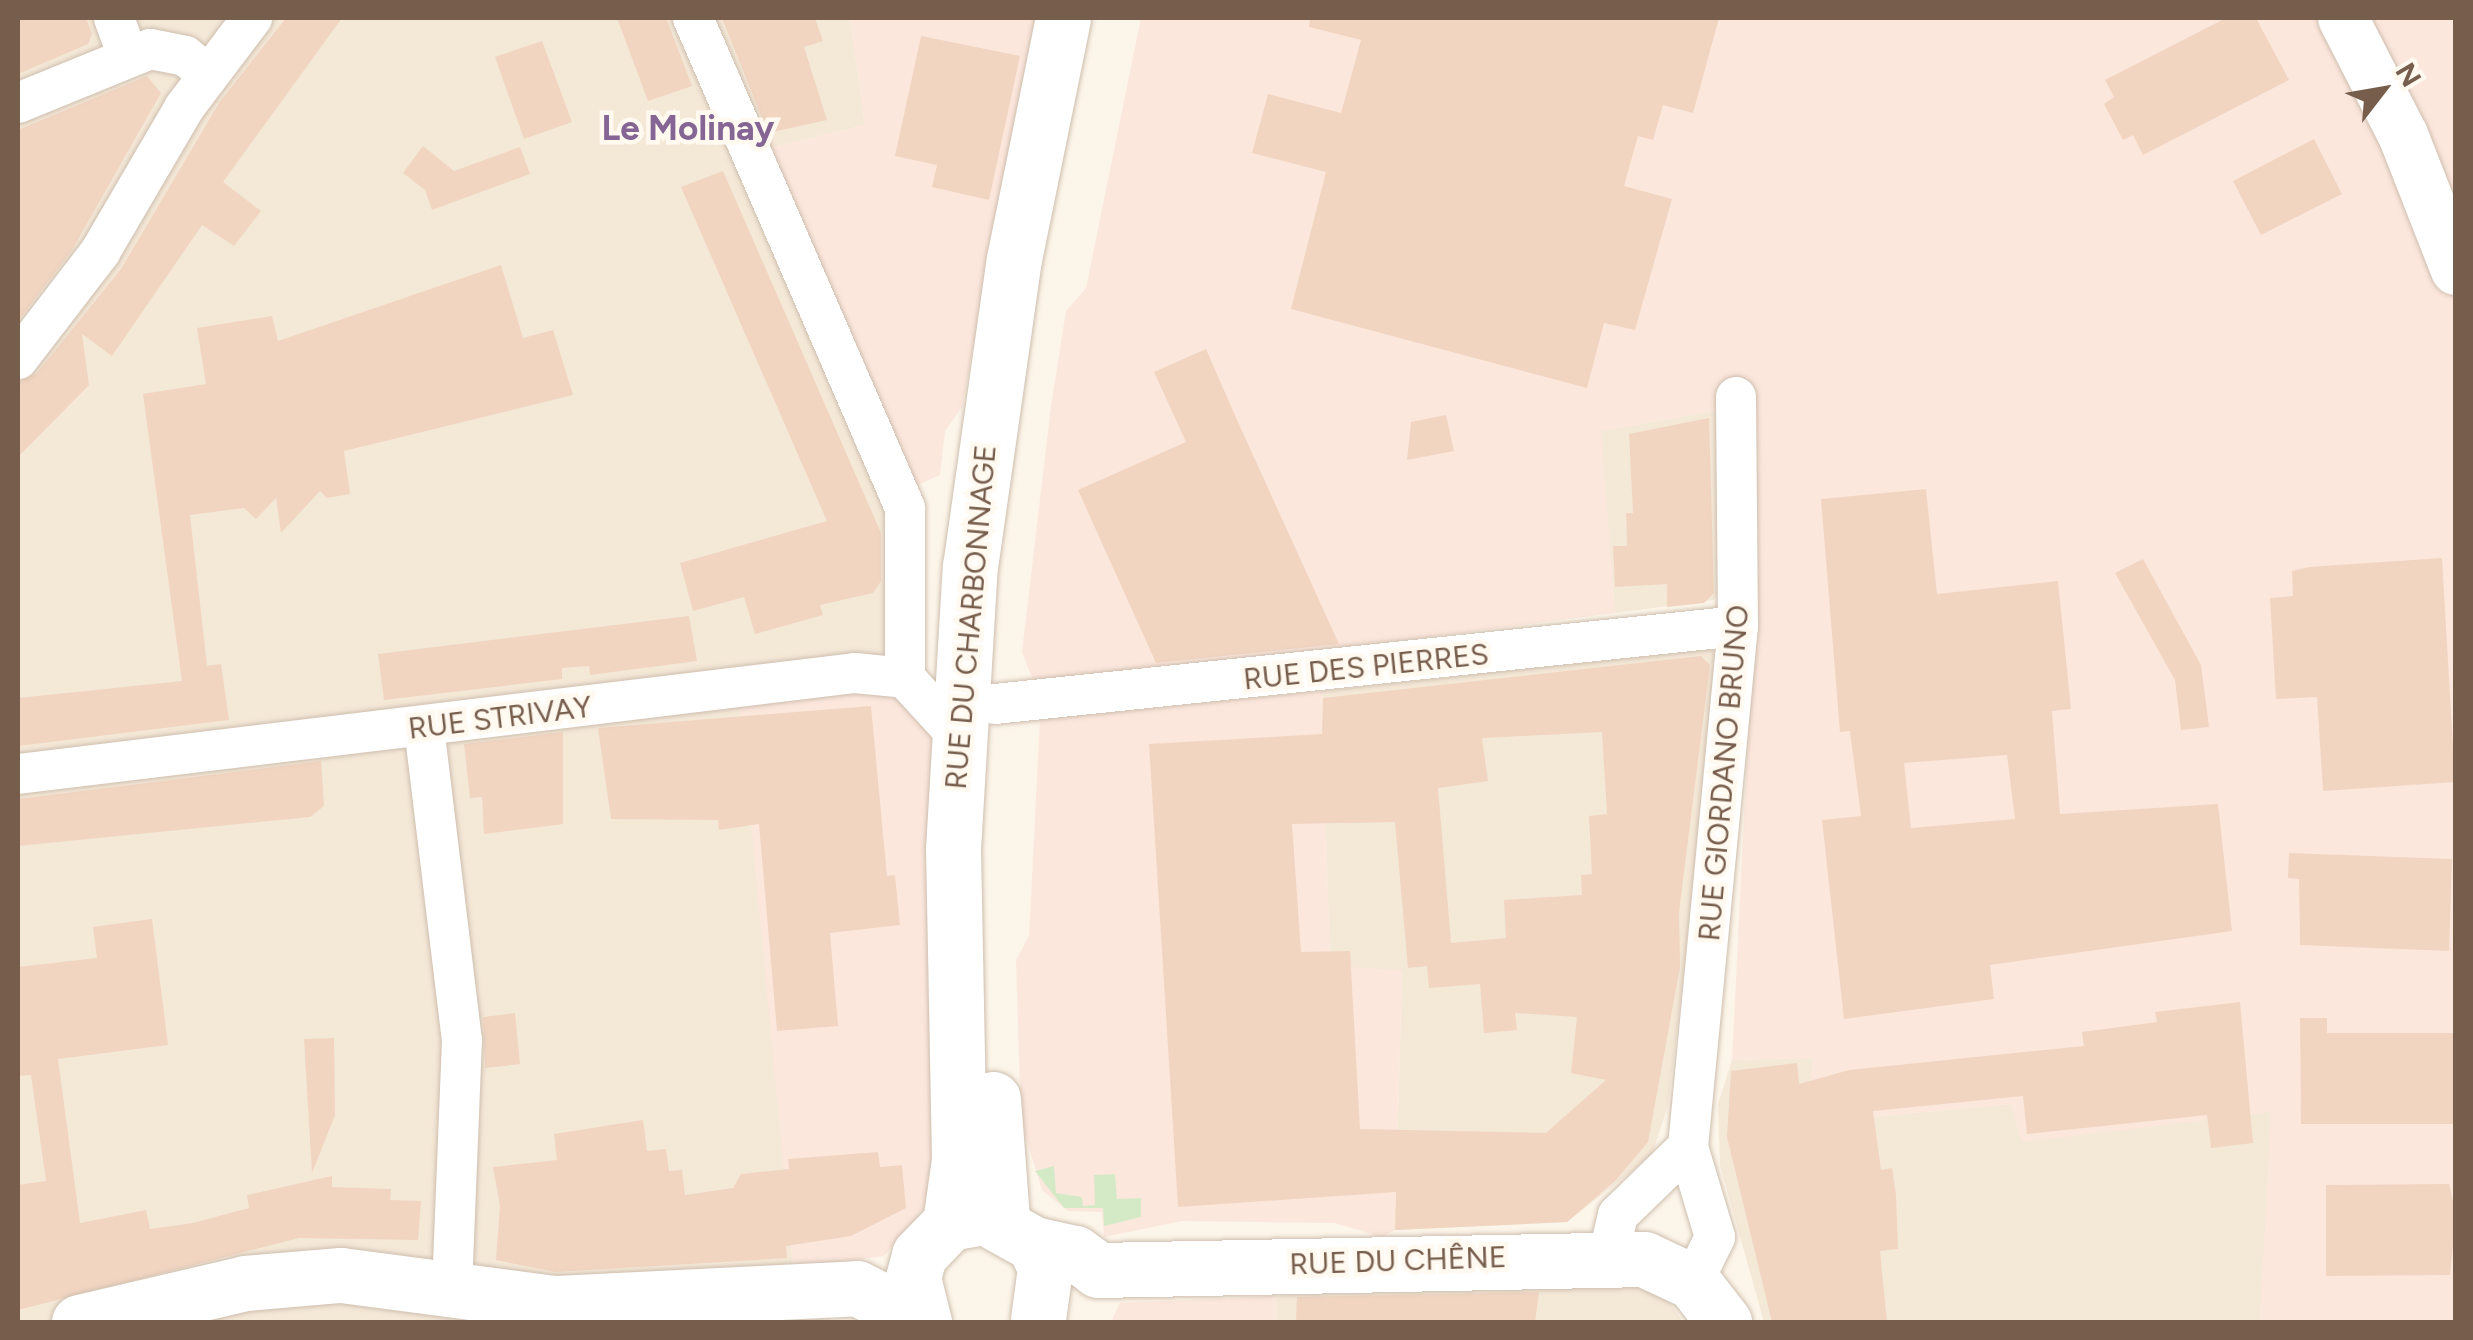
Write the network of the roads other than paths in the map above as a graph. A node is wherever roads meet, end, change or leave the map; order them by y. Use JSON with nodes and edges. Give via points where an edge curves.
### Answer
{"nodes":[{"id":1,"x":114,"y":18,"type":"edge"},
{"id":2,"x":252,"y":18,"type":"edge"},
{"id":3,"x":693,"y":18,"type":"edge"},
{"id":4,"x":1063,"y":18,"type":"edge"},
{"id":5,"x":1100,"y":18,"type":"edge"},
{"id":6,"x":2343,"y":18,"type":"edge"},
{"id":7,"x":128,"y":56,"type":"junction"},
{"id":8,"x":208,"y":74,"type":"junction"},
{"id":9,"x":18,"y":102,"type":"edge"},
{"id":10,"x":2456,"y":270,"type":"edge"},
{"id":11,"x":18,"y":359,"type":"edge"},
{"id":12,"x":1736,"y":397,"type":"dead end"},
{"id":13,"x":1738,"y":626,"type":"junction"},
{"id":14,"x":905,"y":678,"type":"junction"},
{"id":15,"x":976,"y":720,"type":"junction"},
{"id":16,"x":424,"y":728,"type":"junction"},
{"id":17,"x":18,"y":774,"type":"edge"},
{"id":18,"x":1688,"y":1147,"type":"junction"},
{"id":19,"x":976,"y":1236,"type":"junction"},
{"id":20,"x":1608,"y":1257,"type":"junction"},
{"id":21,"x":1098,"y":1270,"type":"junction"},
{"id":22,"x":857,"y":1288,"type":"junction"},
{"id":23,"x":472,"y":1302,"type":"edge"},
{"id":24,"x":1709,"y":1302,"type":"edge"},
{"id":25,"x":1036,"y":1321,"type":"edge"},
{"id":26,"x":79,"y":1322,"type":"edge"},
{"id":27,"x":924,"y":1322,"type":"edge"}],
"edges":[{"from":1,"to":7,"type":"street"},
{"from":2,"to":8,"type":"street"},
{"from":3,"to":14,"type":"street","via":[[905,508]]},
{"from":4,"to":15,"type":"main road","name":"RUE DU CHARBONNAGE","via":[[982,466]]},
{"from":5,"to":15,"type":"main road","name":"RUE DU CHARBONNAGE","via":[[1036,340]]},
{"from":6,"to":10,"type":"street","via":[[2403,135]]},
{"from":7,"to":8,"type":"street","via":[[168,51]]},
{"from":7,"to":9,"type":"street"},
{"from":8,"to":11,"type":"street","via":[[100,252]]},
{"from":12,"to":13,"type":"street","name":"RUE GIORDANO BRUNO"},
{"from":13,"to":15,"type":"street","name":"RUE DES PIERRES"},
{"from":13,"to":18,"type":"street","name":"RUE GIORDANO BRUNO"},
{"from":14,"to":15,"type":"street"},
{"from":14,"to":16,"type":"street","name":"RUE STRIVAY","via":[[855,672]]},
{"from":15,"to":19,"type":"main road","name":"RUE DU CHARBONNAGE","via":[[989,880]]},
{"from":16,"to":17,"type":"street","name":"RUE STRIVAY"},
{"from":16,"to":23,"type":"street","via":[[462,1040]]},
{"from":18,"to":20,"type":"street","via":[[1618,1216]]},
{"from":18,"to":24,"type":"street","name":"RUE GIORDANO BRUNO","via":[[1714,1236]]},
{"from":19,"to":21,"type":"main road","name":"RUE DU CHÊNE","via":[[1075,1254]]},
{"from":19,"to":22,"type":"main road"},
{"from":19,"to":25,"type":"main road","via":[[1045,1268]]},
{"from":19,"to":27,"type":"main road","via":[[913,1278]]},
{"from":20,"to":21,"type":"main road","name":"RUE DU CHÊNE"},
{"from":20,"to":24,"type":"main road","name":"RUE DU CHÊNE","via":[[1644,1258]]},
{"from":21,"to":25,"type":"main road"},
{"from":22,"to":23,"type":"main road"},
{"from":22,"to":27,"type":"main road"},
{"from":23,"to":26,"type":"main road","via":[[379,1276],[270,1280]]}]}
